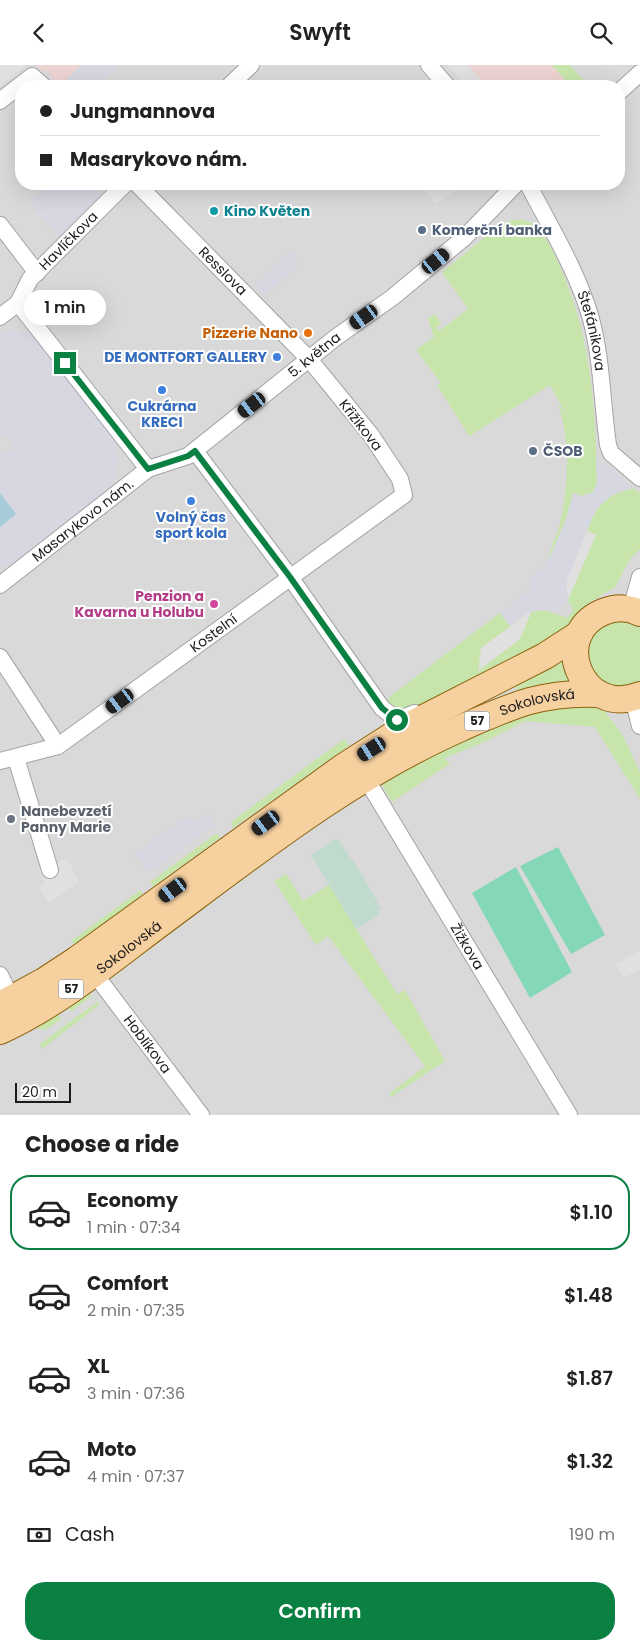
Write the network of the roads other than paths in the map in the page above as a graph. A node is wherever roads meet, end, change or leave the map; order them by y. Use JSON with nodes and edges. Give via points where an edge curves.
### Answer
{"nodes":[{"id":1,"x":251,"y":65,"type":"edge"},
{"id":2,"x":429,"y":65,"type":"edge"},
{"id":3,"x":640,"y":73,"type":"edge"},
{"id":4,"x":235,"y":80,"type":"edge"},
{"id":5,"x":442,"y":80,"type":"edge"},
{"id":6,"x":625,"y":87,"type":"edge"},
{"id":7,"x":15,"y":93,"type":"edge"},
{"id":8,"x":0,"y":101,"type":"edge"},
{"id":9,"x":119,"y":190,"type":"edge"},
{"id":10,"x":142,"y":190,"type":"edge"},
{"id":11,"x":510,"y":190,"type":"edge"},
{"id":12,"x":531,"y":190,"type":"edge"},
{"id":13,"x":0,"y":225,"type":"edge"},
{"id":14,"x":37,"y":273,"type":"junction"},
{"id":15,"x":18,"y":303,"type":"junction"},
{"id":16,"x":0,"y":317,"type":"edge"},
{"id":17,"x":309,"y":359,"type":"junction"},
{"id":18,"x":195,"y":451,"type":"junction"},
{"id":19,"x":148,"y":469,"type":"junction"},
{"id":20,"x":640,"y":478,"type":"edge"},
{"id":21,"x":404,"y":495,"type":"joint"},
{"id":22,"x":290,"y":577,"type":"junction"},
{"id":23,"x":640,"y":577,"type":"edge"},
{"id":24,"x":0,"y":585,"type":"edge"},
{"id":25,"x":636,"y":611,"type":"edge"},
{"id":26,"x":579,"y":634,"type":"junction"},
{"id":27,"x":0,"y":657,"type":"edge"},
{"id":28,"x":502,"y":678,"type":"junction"},
{"id":29,"x":599,"y":694,"type":"junction"},
{"id":30,"x":636,"y":697,"type":"edge"},
{"id":31,"x":640,"y":726,"type":"edge"},
{"id":32,"x":58,"y":746,"type":"junction"},
{"id":33,"x":8,"y":759,"type":"edge"},
{"id":34,"x":365,"y":777,"type":"junction"},
{"id":35,"x":50,"y":870,"type":"dead end"},
{"id":36,"x":94,"y":973,"type":"junction"},
{"id":37,"x":0,"y":975,"type":"edge"},
{"id":38,"x":6,"y":1002,"type":"edge"},
{"id":39,"x":0,"y":1031,"type":"edge"},
{"id":40,"x":201,"y":1115,"type":"edge"},
{"id":41,"x":569,"y":1115,"type":"edge"}],
"edges":[{"from":1,"to":4,"type":"street"},
{"from":2,"to":5,"type":"street"},
{"from":3,"to":6,"type":"street"},
{"from":7,"to":8,"type":"street"},
{"from":9,"to":14,"type":"street","name":"Havlíčkova"},
{"from":10,"to":17,"type":"street","name":"Resslova"},
{"from":11,"to":17,"type":"street","name":"5. května","via":[[465,237],[393,297]]},
{"from":12,"to":20,"type":"street","name":"Štefánikova","via":[[562,249],[591,319],[611,453]]},
{"from":13,"to":14,"type":"street"},
{"from":14,"to":15,"type":"street","name":"Havlíčkova","via":[[30,279]]},
{"from":15,"to":16,"type":"street"},
{"from":15,"to":19,"type":"street","name":"Masarykovo nám."},
{"from":17,"to":18,"type":"street","name":"5. května"},
{"from":17,"to":21,"type":"street","name":"Křižíkova","via":[[371,435],[400,479]]},
{"from":18,"to":19,"type":"street","name":"5. května"},
{"from":18,"to":22,"type":"street"},
{"from":19,"to":24,"type":"street","name":"Masarykovo nám."},
{"from":21,"to":22,"type":"street","name":"Kostelní"},
{"from":22,"to":28,"type":"street","via":[[392,718],[403,719],[455,692]]},
{"from":22,"to":32,"type":"street","name":"Kostelní"},
{"from":23,"to":25,"type":"street"},
{"from":25,"to":26,"type":"main road","number":"57","via":[[617,608],[604,611],[587,623]]},
{"from":26,"to":28,"type":"main road","name":"Sokolovská","number":"57"},
{"from":26,"to":29,"type":"main road","via":[[575,648],[577,668],[588,686]]},
{"from":27,"to":32,"type":"street"},
{"from":28,"to":38,"type":"main road","name":"Sokolovská","number":"57","via":[[404,728],[343,767],[83,955]]},
{"from":29,"to":30,"type":"main road","number":"57","via":[[612,699]]},
{"from":29,"to":34,"type":"main road","name":"Sokolovská","number":"57","via":[[547,695],[513,706],[446,735]]},
{"from":30,"to":31,"type":"street"},
{"from":32,"to":33,"type":"street","name":"Kostelní"},
{"from":33,"to":35,"type":"street","name":"Kostelní"},
{"from":34,"to":36,"type":"main road","name":"Sokolovská","number":"57"},
{"from":34,"to":41,"type":"street","name":"Žižkova"},
{"from":36,"to":39,"type":"main road","name":"Sokolovská","number":"57"},
{"from":36,"to":40,"type":"street","name":"Hoblíkova"},
{"from":37,"to":38,"type":"street"}]}
